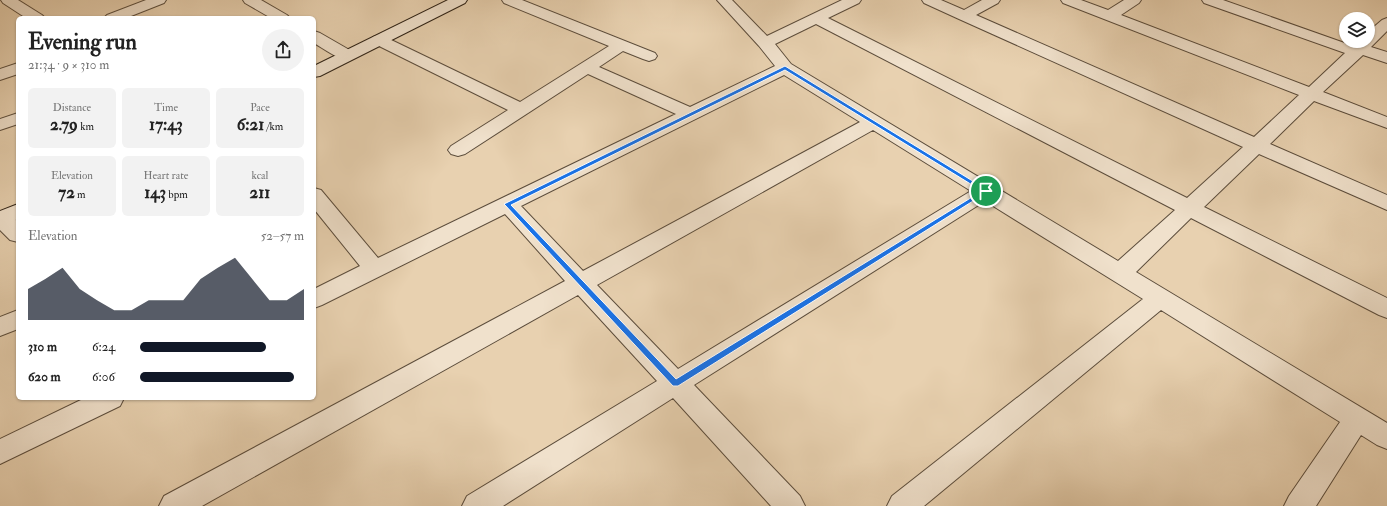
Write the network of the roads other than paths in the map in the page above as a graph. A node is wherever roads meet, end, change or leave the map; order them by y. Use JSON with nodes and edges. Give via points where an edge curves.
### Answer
{"nodes":[{"id":1,"x":8,"y":0,"type":"edge"},
{"id":2,"x":159,"y":0,"type":"edge"},
{"id":3,"x":250,"y":0,"type":"edge"},
{"id":4,"x":460,"y":0,"type":"edge"},
{"id":5,"x":509,"y":0,"type":"edge"},
{"id":6,"x":724,"y":0,"type":"edge"},
{"id":7,"x":854,"y":0,"type":"edge"},
{"id":8,"x":929,"y":0,"type":"edge"},
{"id":9,"x":993,"y":0,"type":"edge"},
{"id":10,"x":1068,"y":0,"type":"edge"},
{"id":11,"x":1134,"y":0,"type":"edge"},
{"id":12,"x":1209,"y":0,"type":"edge"},
{"id":13,"x":34,"y":16,"type":"edge"},
{"id":14,"x":117,"y":16,"type":"edge"},
{"id":15,"x":278,"y":16,"type":"edge"},
{"id":16,"x":964,"y":16,"type":"junction"},
{"id":17,"x":1109,"y":16,"type":"junction"},
{"id":18,"x":816,"y":18,"type":"junction"},
{"id":19,"x":1387,"y":23,"type":"edge"},
{"id":20,"x":316,"y":37,"type":"edge"},
{"id":21,"x":379,"y":40,"type":"junction"},
{"id":22,"x":765,"y":43,"type":"junction"},
{"id":23,"x":621,"y":45,"type":"junction"},
{"id":24,"x":1358,"y":50,"type":"junction"},
{"id":25,"x":347,"y":55,"type":"junction"},
{"id":26,"x":649,"y":56,"type":"dead end"},
{"id":27,"x":1387,"y":58,"type":"edge"},
{"id":28,"x":586,"y":68,"type":"junction"},
{"id":29,"x":785,"y":68,"type":"junction"},
{"id":30,"x":16,"y":69,"type":"edge"},
{"id":31,"x":316,"y":71,"type":"edge"},
{"id":32,"x":0,"y":75,"type":"edge"},
{"id":33,"x":1311,"y":94,"type":"junction"},
{"id":34,"x":522,"y":109,"type":"junction"},
{"id":35,"x":690,"y":114,"type":"junction"},
{"id":36,"x":16,"y":119,"type":"edge"},
{"id":37,"x":874,"y":122,"type":"junction"},
{"id":38,"x":1387,"y":123,"type":"edge"},
{"id":39,"x":0,"y":125,"type":"edge"},
{"id":40,"x":1256,"y":145,"type":"junction"},
{"id":41,"x":458,"y":150,"type":"dead end"},
{"id":42,"x":986,"y":191,"type":"junction"},
{"id":43,"x":316,"y":197,"type":"edge"},
{"id":44,"x":1387,"y":203,"type":"edge"},
{"id":45,"x":507,"y":204,"type":"junction"},
{"id":46,"x":1189,"y":208,"type":"junction"},
{"id":47,"x":6,"y":216,"type":"edge"},
{"id":48,"x":16,"y":232,"type":"edge"},
{"id":49,"x":375,"y":269,"type":"junction"},
{"id":50,"x":1120,"y":273,"type":"junction"},
{"id":51,"x":581,"y":283,"type":"junction"},
{"id":52,"x":316,"y":298,"type":"edge"},
{"id":53,"x":1160,"y":298,"type":"junction"},
{"id":54,"x":1387,"y":309,"type":"edge"},
{"id":55,"x":16,"y":320,"type":"edge"},
{"id":56,"x":0,"y":327,"type":"edge"},
{"id":57,"x":676,"y":383,"type":"junction"},
{"id":58,"x":107,"y":400,"type":"edge"},
{"id":59,"x":1357,"y":419,"type":"junction"},
{"id":60,"x":1387,"y":437,"type":"edge"},
{"id":61,"x":0,"y":452,"type":"edge"},
{"id":62,"x":174,"y":506,"type":"edge"},
{"id":63,"x":476,"y":506,"type":"edge"},
{"id":64,"x":790,"y":506,"type":"edge"},
{"id":65,"x":902,"y":506,"type":"edge"},
{"id":66,"x":1299,"y":506,"type":"edge"}],
"edges":[{"from":1,"to":13,"type":"street"},
{"from":2,"to":14,"type":"street"},
{"from":3,"to":15,"type":"street"},
{"from":4,"to":21,"type":"street"},
{"from":5,"to":23,"type":"street"},
{"from":6,"to":22,"type":"street"},
{"from":7,"to":18,"type":"street"},
{"from":8,"to":16,"type":"street"},
{"from":9,"to":16,"type":"street"},
{"from":10,"to":17,"type":"street"},
{"from":11,"to":17,"type":"street"},
{"from":12,"to":24,"type":"street"},
{"from":16,"to":40,"type":"street"},
{"from":17,"to":33,"type":"street"},
{"from":18,"to":22,"type":"street"},
{"from":18,"to":46,"type":"street"},
{"from":19,"to":24,"type":"street"},
{"from":20,"to":25,"type":"street"},
{"from":21,"to":25,"type":"street"},
{"from":21,"to":34,"type":"street"},
{"from":22,"to":29,"type":"street"},
{"from":23,"to":26,"type":"street"},
{"from":23,"to":28,"type":"street"},
{"from":24,"to":27,"type":"street"},
{"from":24,"to":33,"type":"street"},
{"from":25,"to":31,"type":"street"},
{"from":28,"to":34,"type":"street"},
{"from":28,"to":35,"type":"street"},
{"from":29,"to":35,"type":"street"},
{"from":29,"to":37,"type":"street"},
{"from":30,"to":32,"type":"street"},
{"from":33,"to":38,"type":"street"},
{"from":33,"to":40,"type":"street"},
{"from":34,"to":41,"type":"street"},
{"from":35,"to":45,"type":"street"},
{"from":36,"to":39,"type":"street"},
{"from":37,"to":42,"type":"street"},
{"from":37,"to":51,"type":"street"},
{"from":40,"to":44,"type":"street"},
{"from":40,"to":46,"type":"street"},
{"from":42,"to":50,"type":"street"},
{"from":42,"to":57,"type":"street"},
{"from":43,"to":49,"type":"street"},
{"from":45,"to":49,"type":"street"},
{"from":45,"to":51,"type":"street"},
{"from":46,"to":50,"type":"street"},
{"from":46,"to":54,"type":"street"},
{"from":47,"to":48,"type":"street"},
{"from":49,"to":52,"type":"street"},
{"from":50,"to":53,"type":"street"},
{"from":51,"to":57,"type":"street"},
{"from":51,"to":62,"type":"street"},
{"from":53,"to":59,"type":"street"},
{"from":53,"to":65,"type":"street"},
{"from":55,"to":56,"type":"street"},
{"from":57,"to":63,"type":"street"},
{"from":57,"to":64,"type":"street"},
{"from":58,"to":61,"type":"street"},
{"from":59,"to":60,"type":"street"},
{"from":59,"to":66,"type":"street"}]}
